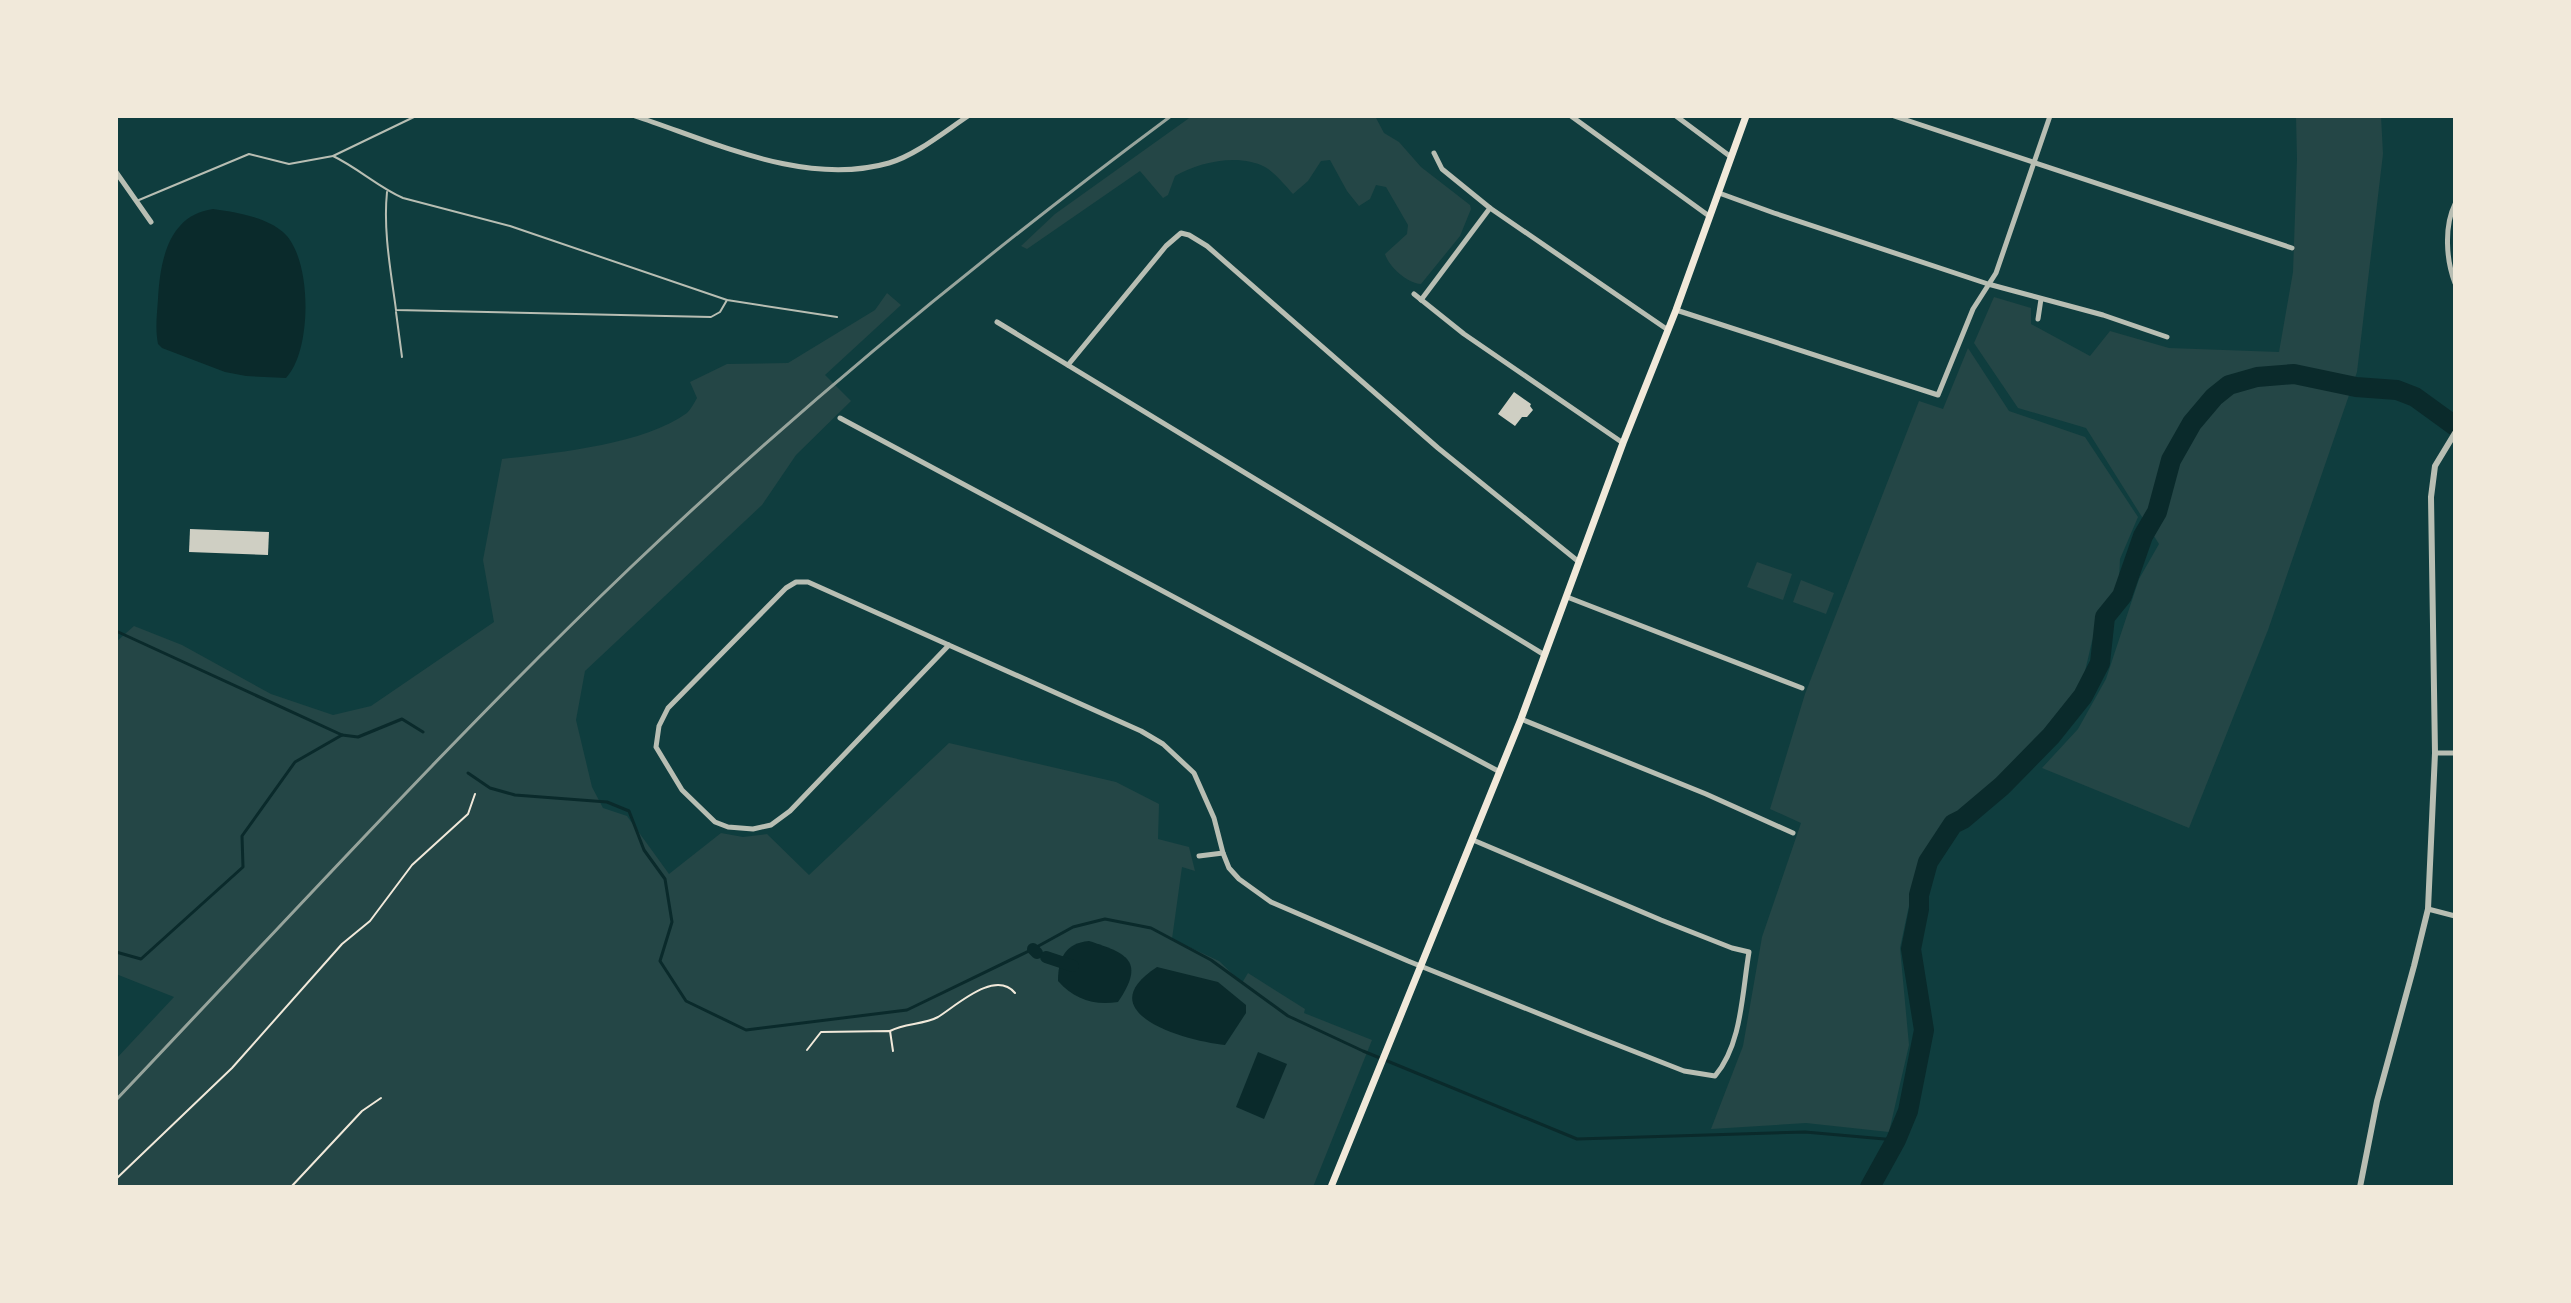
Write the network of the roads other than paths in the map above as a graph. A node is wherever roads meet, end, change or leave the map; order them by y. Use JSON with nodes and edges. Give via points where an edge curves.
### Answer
{"nodes":[{"id":1,"x":416,"y":116,"type":"edge"},
{"id":2,"x":635,"y":116,"type":"edge"},
{"id":3,"x":1571,"y":116,"type":"edge"},
{"id":4,"x":1676,"y":116,"type":"edge"},
{"id":5,"x":1746,"y":116,"type":"edge"},
{"id":6,"x":1894,"y":116,"type":"edge"},
{"id":7,"x":2050,"y":116,"type":"edge"},
{"id":8,"x":963,"y":117,"type":"edge"},
{"id":9,"x":1434,"y":153,"type":"dead end"},
{"id":10,"x":333,"y":156,"type":"junction"},
{"id":11,"x":1731,"y":157,"type":"junction"},
{"id":12,"x":2035,"y":162,"type":"junction"},
{"id":13,"x":116,"y":172,"type":"edge"},
{"id":14,"x":387,"y":191,"type":"junction"},
{"id":15,"x":1719,"y":193,"type":"junction"},
{"id":16,"x":138,"y":200,"type":"junction"},
{"id":17,"x":2455,"y":204,"type":"edge"},
{"id":18,"x":1490,"y":208,"type":"junction"},
{"id":19,"x":1710,"y":217,"type":"junction"},
{"id":20,"x":151,"y":222,"type":"dead end"},
{"id":21,"x":2292,"y":248,"type":"dead end"},
{"id":22,"x":2455,"y":283,"type":"edge"},
{"id":23,"x":1988,"y":284,"type":"junction"},
{"id":24,"x":1414,"y":294,"type":"dead end"},
{"id":25,"x":2041,"y":299,"type":"junction"},
{"id":26,"x":727,"y":300,"type":"junction"},
{"id":27,"x":1421,"y":300,"type":"junction"},
{"id":28,"x":396,"y":310,"type":"junction"},
{"id":29,"x":1676,"y":310,"type":"junction"},
{"id":30,"x":837,"y":317,"type":"dead end"},
{"id":31,"x":2038,"y":319,"type":"dead end"},
{"id":32,"x":997,"y":322,"type":"dead end"},
{"id":33,"x":1668,"y":330,"type":"junction"},
{"id":34,"x":2167,"y":337,"type":"dead end"},
{"id":35,"x":402,"y":357,"type":"dead end"},
{"id":36,"x":1068,"y":365,"type":"junction"},
{"id":37,"x":840,"y":418,"type":"dead end"},
{"id":38,"x":2455,"y":433,"type":"edge"},
{"id":39,"x":1623,"y":443,"type":"junction"},
{"id":40,"x":1579,"y":562,"type":"junction"},
{"id":41,"x":1567,"y":597,"type":"junction"},
{"id":42,"x":949,"y":645,"type":"junction"},
{"id":43,"x":1543,"y":654,"type":"junction"},
{"id":44,"x":1802,"y":688,"type":"dead end"},
{"id":45,"x":1521,"y":719,"type":"junction"},
{"id":46,"x":2435,"y":753,"type":"junction"},
{"id":47,"x":2455,"y":753,"type":"edge"},
{"id":48,"x":1500,"y":772,"type":"junction"},
{"id":49,"x":1793,"y":833,"type":"dead end"},
{"id":50,"x":1473,"y":840,"type":"junction"},
{"id":51,"x":1223,"y":853,"type":"junction"},
{"id":52,"x":1199,"y":856,"type":"dead end"},
{"id":53,"x":2428,"y":909,"type":"junction"},
{"id":54,"x":2455,"y":916,"type":"edge"},
{"id":55,"x":1422,"y":967,"type":"junction"},
{"id":56,"x":1332,"y":1187,"type":"edge"},
{"id":57,"x":2360,"y":1187,"type":"edge"}],
"edges":[{"from":1,"to":10,"type":"lane"},
{"from":2,"to":8,"type":"street","via":[[780,164],[831,170],[892,162]]},
{"from":3,"to":19,"type":"street"},
{"from":4,"to":11,"type":"street"},
{"from":5,"to":11,"type":"main road"},
{"from":6,"to":12,"type":"street"},
{"from":7,"to":12,"type":"street"},
{"from":9,"to":18,"type":"street","via":[[1442,169]]},
{"from":10,"to":14,"type":"lane"},
{"from":10,"to":16,"type":"lane","via":[[289,164],[249,154]]},
{"from":11,"to":15,"type":"main road"},
{"from":12,"to":21,"type":"street"},
{"from":12,"to":23,"type":"street"},
{"from":13,"to":16,"type":"street"},
{"from":14,"to":26,"type":"lane","via":[[510,226]]},
{"from":14,"to":28,"type":"lane"},
{"from":15,"to":19,"type":"main road"},
{"from":15,"to":23,"type":"street"},
{"from":16,"to":20,"type":"street"},
{"from":17,"to":22,"type":"street","via":[[2448,235]]},
{"from":18,"to":27,"type":"street"},
{"from":18,"to":33,"type":"street"},
{"from":19,"to":29,"type":"main road"},
{"from":23,"to":25,"type":"street"},
{"from":23,"to":29,"type":"street","via":[[1938,395]]},
{"from":24,"to":27,"type":"street"},
{"from":25,"to":31,"type":"street"},
{"from":25,"to":34,"type":"street"},
{"from":26,"to":28,"type":"lane","via":[[711,317]]},
{"from":26,"to":30,"type":"lane"},
{"from":27,"to":39,"type":"street"},
{"from":28,"to":35,"type":"lane"},
{"from":29,"to":33,"type":"main road"},
{"from":32,"to":36,"type":"street"},
{"from":33,"to":39,"type":"main road"},
{"from":36,"to":40,"type":"street","via":[[1166,246],[1181,233],[1194,237]]},
{"from":36,"to":43,"type":"street"},
{"from":37,"to":48,"type":"street"},
{"from":38,"to":46,"type":"street","via":[[2435,466],[2431,497]]},
{"from":39,"to":40,"type":"main road"},
{"from":40,"to":41,"type":"main road"},
{"from":41,"to":43,"type":"main road"},
{"from":41,"to":44,"type":"street"},
{"from":42,"to":42,"type":"street","via":[[808,582],[796,582],[668,708],[656,747],[682,790],[715,822],[741,829],[771,825]]},
{"from":42,"to":51,"type":"street","via":[[1163,744],[1194,773]]},
{"from":43,"to":45,"type":"main road"},
{"from":45,"to":48,"type":"main road"},
{"from":45,"to":49,"type":"street"},
{"from":46,"to":47,"type":"street"},
{"from":46,"to":53,"type":"street"},
{"from":48,"to":50,"type":"main road"},
{"from":50,"to":55,"type":"main road"},
{"from":50,"to":55,"type":"street","via":[[1749,952],[1726,1063],[1715,1076],[1705,1076]]},
{"from":51,"to":52,"type":"street"},
{"from":51,"to":55,"type":"street","via":[[1239,879],[1271,902]]},
{"from":53,"to":54,"type":"street"},
{"from":53,"to":57,"type":"street"},
{"from":55,"to":56,"type":"main road"}]}
